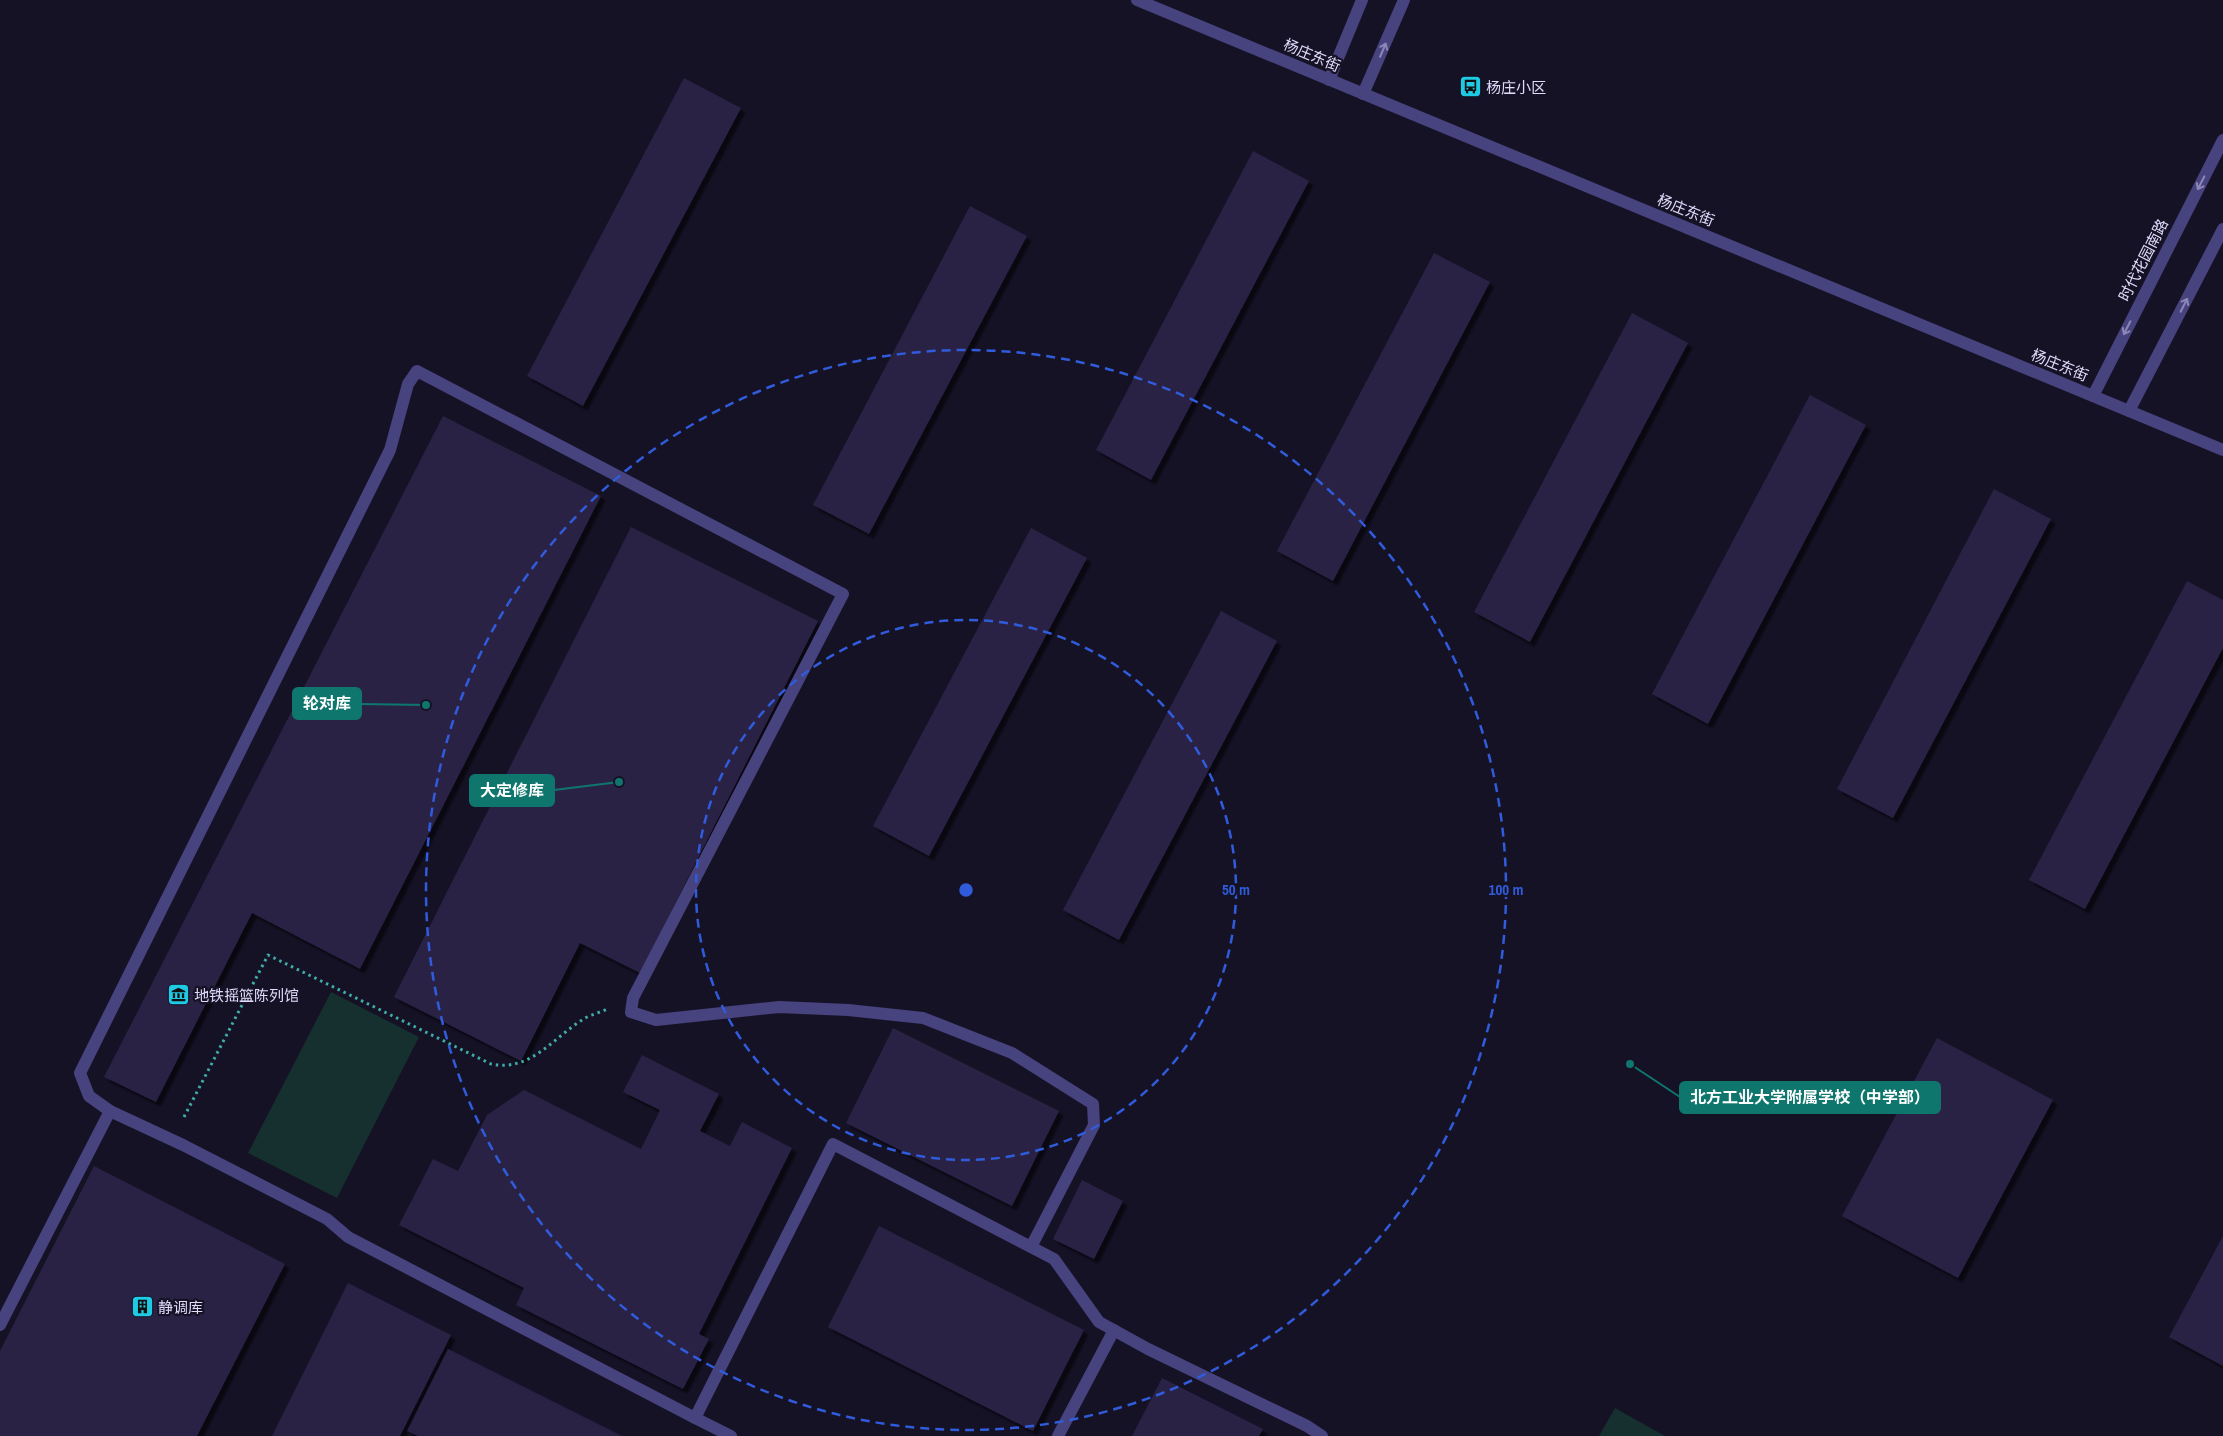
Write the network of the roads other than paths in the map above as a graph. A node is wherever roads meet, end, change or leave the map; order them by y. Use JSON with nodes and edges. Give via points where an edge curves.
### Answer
{"nodes":[{"id":1,"x":1137,"y":0,"type":"edge"},
{"id":2,"x":1362,"y":0,"type":"edge"},
{"id":3,"x":1404,"y":0,"type":"edge"},
{"id":4,"x":1330,"y":80,"type":"junction"},
{"id":5,"x":1363,"y":94,"type":"junction"},
{"id":6,"x":2223,"y":140,"type":"edge"},
{"id":7,"x":2223,"y":229,"type":"edge"},
{"id":8,"x":2093,"y":396,"type":"junction"},
{"id":9,"x":2129,"y":411,"type":"junction"},
{"id":10,"x":2223,"y":450,"type":"edge"},
{"id":11,"x":110,"y":1111,"type":"junction"},
{"id":12,"x":1031,"y":1247,"type":"junction"},
{"id":13,"x":0,"y":1325,"type":"edge"},
{"id":14,"x":1114,"y":1330,"type":"junction"},
{"id":15,"x":695,"y":1418,"type":"junction"},
{"id":16,"x":731,"y":1436,"type":"edge"},
{"id":17,"x":1058,"y":1436,"type":"edge"},
{"id":18,"x":1322,"y":1436,"type":"edge"}],
"edges":[{"from":1,"to":4,"type":"street","name":"杨庄东街"},
{"from":2,"to":4,"type":"street"},
{"from":5,"to":3,"type":"street","one_way":true},
{"from":4,"to":5,"type":"street","name":"杨庄东街"},
{"from":5,"to":8,"type":"street","name":"杨庄东街"},
{"from":6,"to":8,"type":"street","name":"时代花园南路","one_way":true},
{"from":9,"to":7,"type":"street","one_way":true},
{"from":8,"to":9,"type":"street","name":"杨庄东街"},
{"from":9,"to":10,"type":"street","name":"杨庄东街"},
{"from":11,"to":12,"type":"street","via":[[89,1096],[80,1073],[390,450],[408,384],[417,371],[843,594],[633,998],[631,1012],[656,1020],[779,1008],[848,1010],[923,1018],[1012,1053],[1093,1104],[1094,1124]]},
{"from":11,"to":13,"type":"street"},
{"from":11,"to":15,"type":"street","via":[[327,1219],[348,1237]]},
{"from":12,"to":14,"type":"street","via":[[1054,1259],[1099,1322]]},
{"from":12,"to":15,"type":"street","via":[[833,1144]]},
{"from":14,"to":17,"type":"street"},
{"from":14,"to":18,"type":"street","via":[[1308,1426]]},
{"from":15,"to":16,"type":"street"}]}
